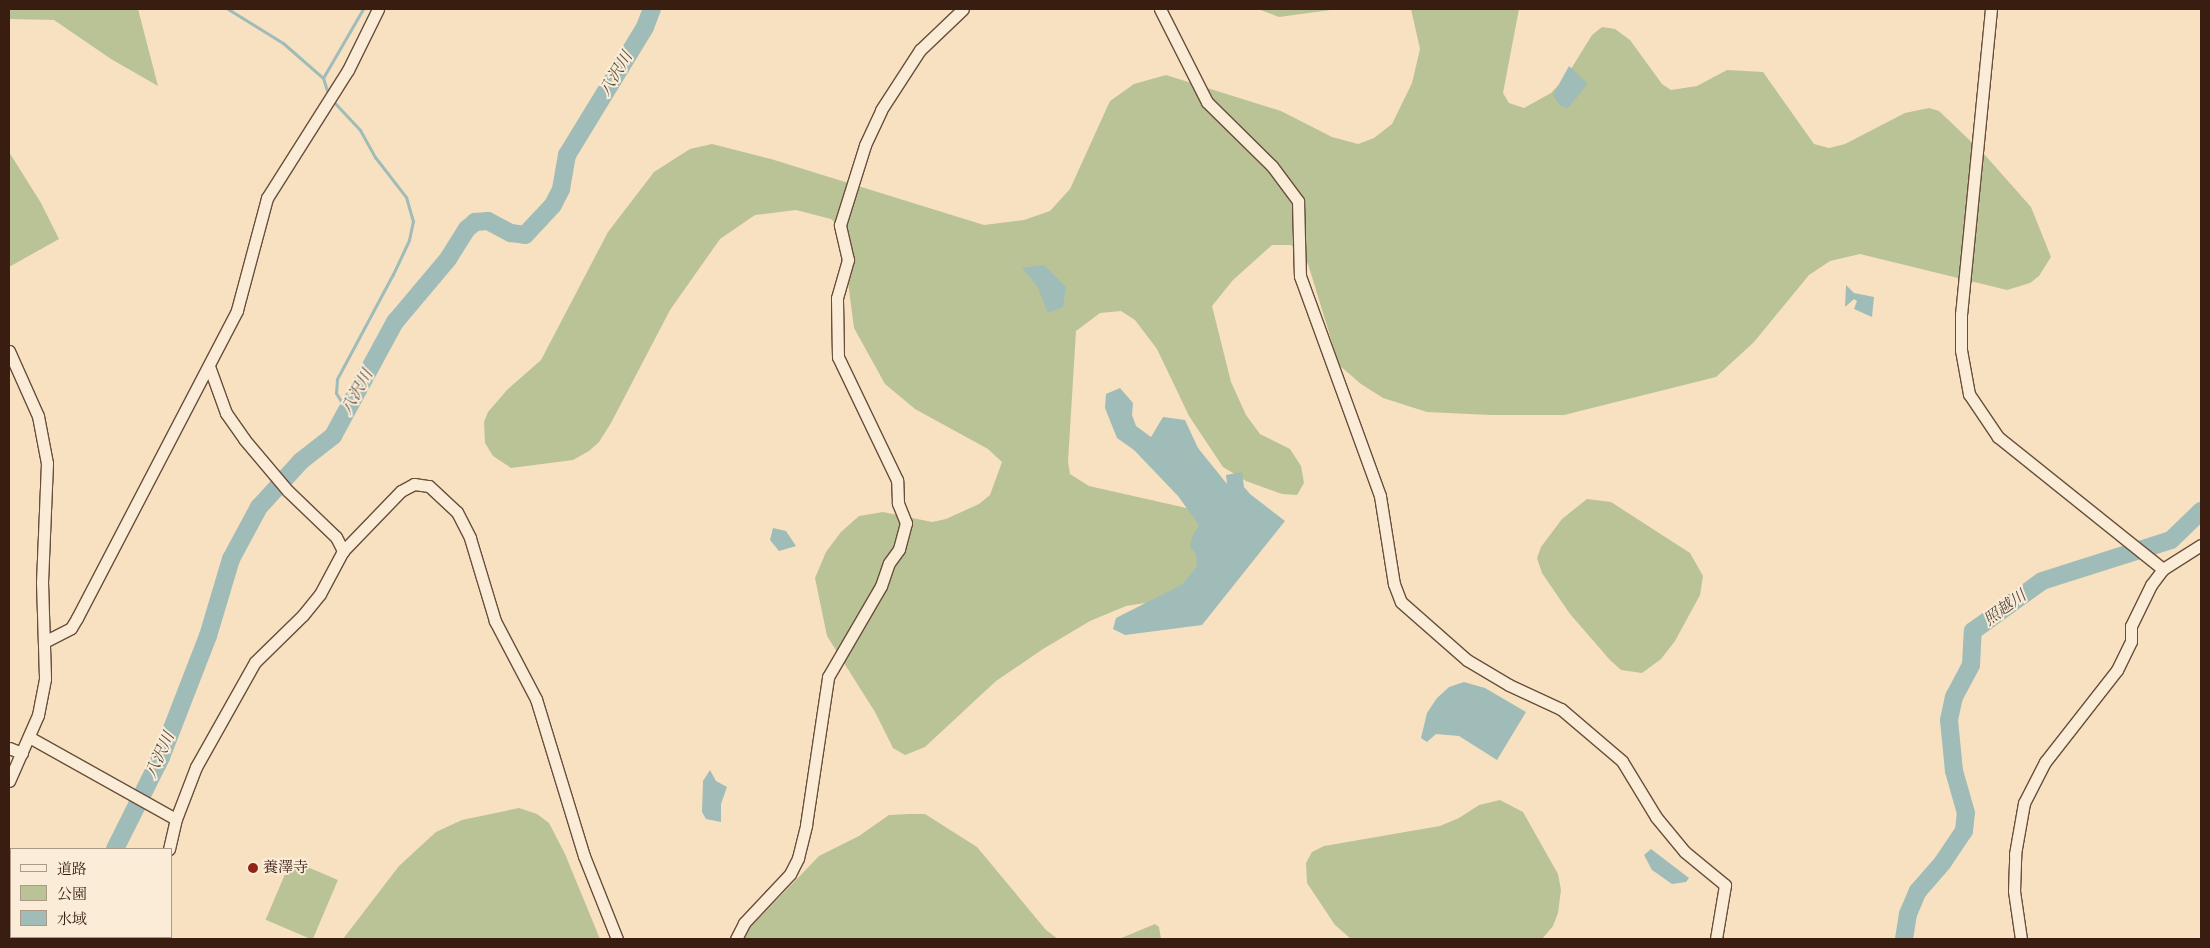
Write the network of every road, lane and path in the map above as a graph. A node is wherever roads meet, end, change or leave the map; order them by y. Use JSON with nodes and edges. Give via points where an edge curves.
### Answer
{"nodes":[{"id":1,"x":378,"y":9,"type":"edge"},
{"id":2,"x":963,"y":9,"type":"edge"},
{"id":3,"x":1160,"y":9,"type":"edge"},
{"id":4,"x":1991,"y":9,"type":"edge"},
{"id":5,"x":9,"y":351,"type":"edge"},
{"id":6,"x":208,"y":366,"type":"junction"},
{"id":7,"x":2201,"y":545,"type":"edge"},
{"id":8,"x":343,"y":551,"type":"junction"},
{"id":9,"x":2162,"y":570,"type":"junction"},
{"id":10,"x":44,"y":642,"type":"junction"},
{"id":11,"x":29,"y":737,"type":"junction"},
{"id":12,"x":9,"y":748,"type":"edge"},
{"id":13,"x":22,"y":753,"type":"junction"},
{"id":14,"x":9,"y":781,"type":"edge"},
{"id":15,"x":176,"y":819,"type":"junction"},
{"id":16,"x":169,"y":848,"type":"edge"},
{"id":17,"x":617,"y":939,"type":"edge"},
{"id":18,"x":736,"y":939,"type":"edge"},
{"id":19,"x":1716,"y":939,"type":"edge"},
{"id":20,"x":2021,"y":939,"type":"edge"}],
"edges":[{"from":1,"to":6,"type":"street","via":[[334,94],[267,198],[237,310]]},
{"from":2,"to":18,"type":"street","via":[[920,50],[881,110],[865,145],[840,225],[848,260],[838,298],[838,358],[897,480],[898,503],[906,523],[899,549],[881,586],[828,678],[798,858],[790,874],[744,923]]},
{"from":3,"to":19,"type":"street","via":[[1207,102],[1272,166],[1298,201],[1300,276],[1380,496],[1394,584],[1401,602],[1468,660],[1509,685],[1561,709],[1622,760],[1656,817],[1686,852],[1725,885]]},
{"from":4,"to":9,"type":"street","via":[[1961,314],[1961,350],[1969,394],[1998,437],[2129,540]]},
{"from":5,"to":10,"type":"street","via":[[38,416],[46,463],[42,582]]},
{"from":6,"to":8,"type":"street","via":[[226,413],[272,474],[336,536]]},
{"from":6,"to":10,"type":"street","via":[[71,628]]},
{"from":7,"to":9,"type":"street"},
{"from":8,"to":15,"type":"street","via":[[320,594],[255,662],[196,767]]},
{"from":8,"to":17,"type":"street","via":[[401,491],[414,484],[429,486],[457,512],[470,538],[495,621],[536,699],[584,856]]},
{"from":9,"to":20,"type":"street","via":[[2140,605],[2131,626],[2131,641],[2116,670],[2045,762],[2024,802],[2015,854],[2014,891]]},
{"from":10,"to":11,"type":"street","via":[[42,693]]},
{"from":11,"to":13,"type":"street"},
{"from":11,"to":15,"type":"street"},
{"from":12,"to":13,"type":"street"},
{"from":13,"to":14,"type":"street"},
{"from":15,"to":16,"type":"street"}]}
